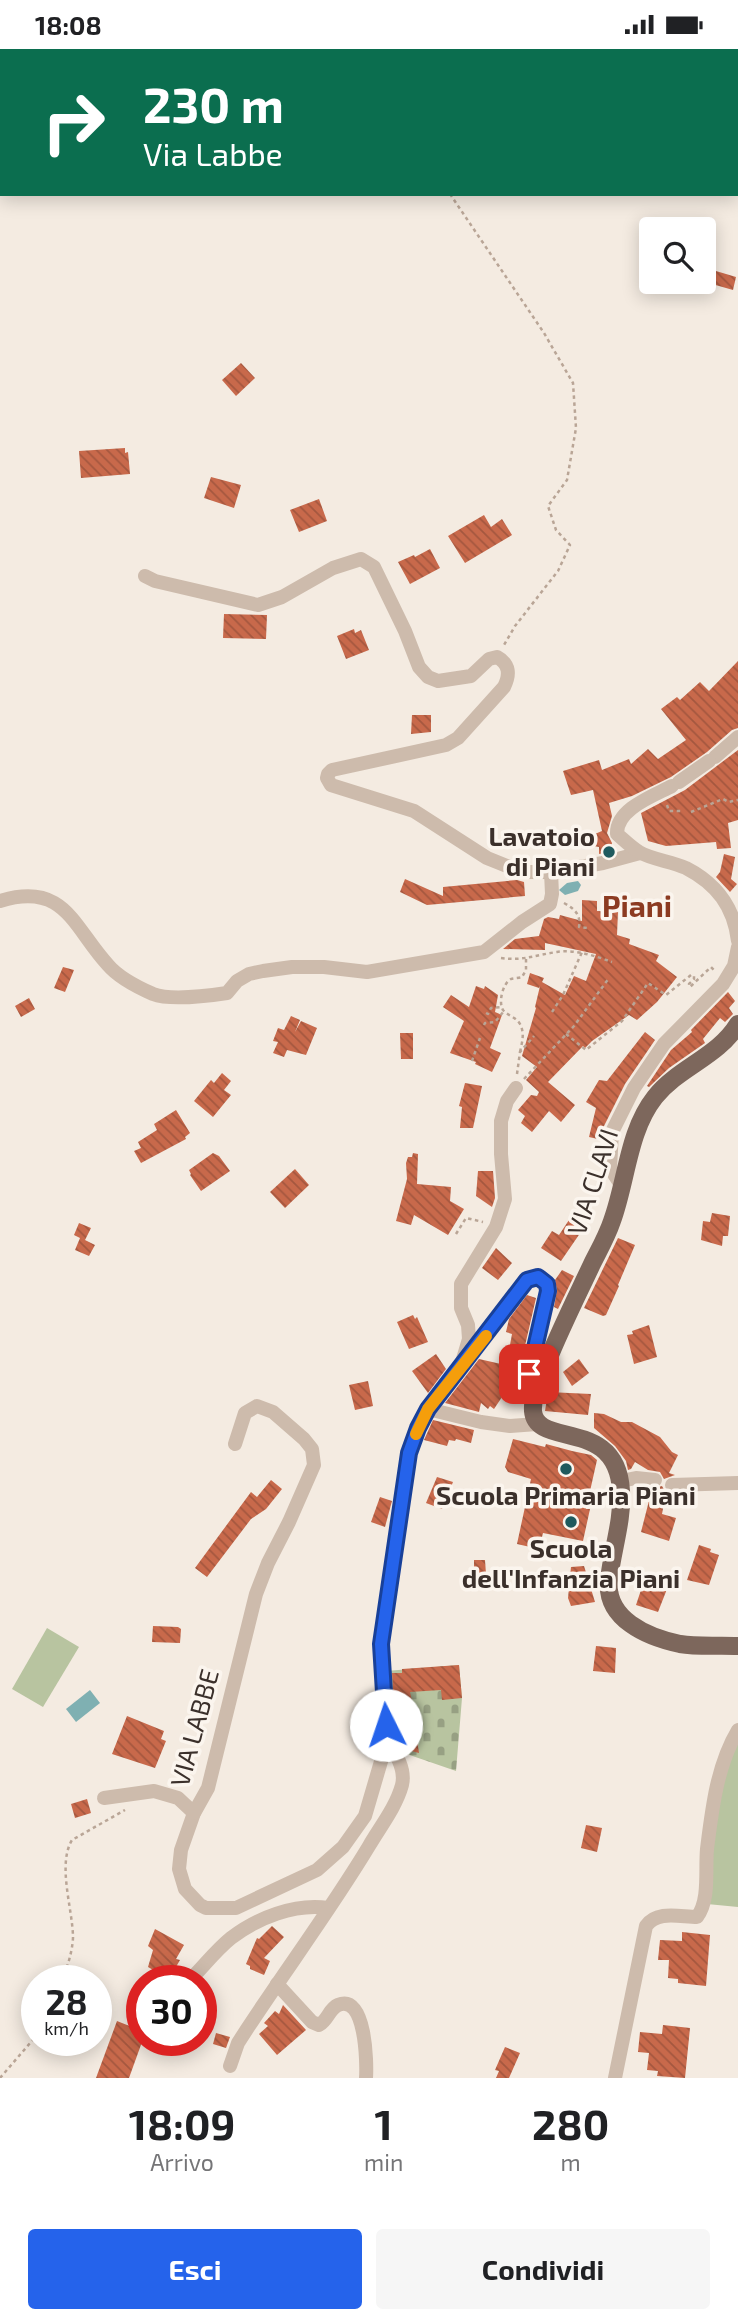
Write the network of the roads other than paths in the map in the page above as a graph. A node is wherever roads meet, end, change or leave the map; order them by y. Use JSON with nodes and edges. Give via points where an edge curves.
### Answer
{"nodes":[{"id":1,"x":145,"y":576,"type":"dead end"},
{"id":2,"x":738,"y":737,"type":"edge"},
{"id":3,"x":640,"y":853,"type":"junction"},
{"id":4,"x":551,"y":872,"type":"junction"},
{"id":5,"x":0,"y":901,"type":"edge"},
{"id":6,"x":738,"y":941,"type":"edge"},
{"id":7,"x":738,"y":947,"type":"edge"},
{"id":8,"x":738,"y":1024,"type":"edge"},
{"id":9,"x":516,"y":1088,"type":"road end"},
{"id":10,"x":622,"y":1188,"type":"junction"},
{"id":11,"x":458,"y":1372,"type":"junction"},
{"id":12,"x":538,"y":1386,"type":"junction"},
{"id":13,"x":428,"y":1409,"type":"junction"},
{"id":14,"x":537,"y":1424,"type":"junction"},
{"id":15,"x":236,"y":1444,"type":"dead end"},
{"id":16,"x":655,"y":1480,"type":"dead end"},
{"id":17,"x":621,"y":1481,"type":"junction"},
{"id":18,"x":738,"y":1483,"type":"edge"},
{"id":19,"x":672,"y":1485,"type":"dead end"},
{"id":20,"x":738,"y":1646,"type":"edge"},
{"id":21,"x":738,"y":1730,"type":"edge"},
{"id":22,"x":387,"y":1741,"type":"junction"},
{"id":23,"x":104,"y":1798,"type":"dead end"},
{"id":24,"x":194,"y":1813,"type":"junction"},
{"id":25,"x":328,"y":1908,"type":"junction"},
{"id":26,"x":205,"y":1965,"type":"edge"},
{"id":27,"x":276,"y":1984,"type":"junction"},
{"id":28,"x":230,"y":2066,"type":"dead end"},
{"id":29,"x":366,"y":2078,"type":"edge"},
{"id":30,"x":615,"y":2078,"type":"edge"}],
"edges":[{"from":1,"to":4,"type":"street","via":[[258,605],[361,559],[374,568],[419,667],[428,677],[438,681],[471,675],[489,659],[503,660],[508,669],[504,687],[458,738],[446,745],[332,770],[327,779],[331,785],[414,811],[487,858],[522,872]]},
{"from":2,"to":3,"type":"street","via":[[622,817],[617,834]]},
{"from":3,"to":4,"type":"street"},
{"from":3,"to":6,"type":"street","via":[[687,869],[719,893],[731,910]]},
{"from":4,"to":5,"type":"street","via":[[550,904],[484,952],[367,972],[324,967],[263,971],[237,981],[227,993],[165,997],[119,976],[66,910],[51,901],[26,894]]},
{"from":7,"to":10,"type":"street","via":[[734,966],[723,983],[664,1044],[612,1132],[610,1168]]},
{"from":8,"to":10,"type":"main road","name":"VIA CLAVI","via":[[723,1044],[656,1096],[636,1132]]},
{"from":9,"to":11,"type":"street","via":[[501,1121],[505,1199],[496,1227],[461,1284],[469,1339]]},
{"from":10,"to":12,"type":"main road","name":"VIA CLAVI","via":[[612,1223]]},
{"from":11,"to":12,"type":"street","name":"VIA LABBE","via":[[527,1280],[538,1277],[548,1288],[529,1374]]},
{"from":11,"to":13,"type":"street","name":"VIA LABBE"},
{"from":12,"to":14,"type":"main road","name":"VIA CLAVI","via":[[533,1413]]},
{"from":13,"to":14,"type":"street","via":[[510,1426]]},
{"from":13,"to":22,"type":"street","name":"VIA LABBE","via":[[409,1453],[382,1632]]},
{"from":14,"to":17,"type":"main road","via":[[598,1445],[612,1460]]},
{"from":15,"to":24,"type":"street","name":"VIA LABBE","via":[[245,1413],[257,1406],[273,1412],[304,1439],[312,1449],[314,1465],[256,1594],[208,1788]]},
{"from":16,"to":17,"type":"street"},
{"from":17,"to":20,"type":"main road","via":[[608,1583],[616,1612],[626,1623],[680,1644]]},
{"from":18,"to":19,"type":"street"},
{"from":21,"to":30,"type":"street","via":[[724,1756],[714,1804],[703,1909],[697,1917],[660,1916],[646,1926]]},
{"from":22,"to":24,"type":"street","name":"VIA LABBE","via":[[365,1816],[344,1847],[317,1870],[236,1908],[203,1907],[183,1887],[181,1850]]},
{"from":22,"to":25,"type":"street","name":"VIA LABBE","via":[[398,1756],[402,1783],[386,1819]]},
{"from":23,"to":24,"type":"street","via":[[154,1791],[178,1798]]},
{"from":25,"to":26,"type":"street","via":[[302,1907],[245,1928]]},
{"from":25,"to":27,"type":"street","name":"VIA LABBE"},
{"from":27,"to":28,"type":"street","name":"VIA LABBE"},
{"from":27,"to":29,"type":"street","via":[[319,2025],[339,2004],[354,2008],[365,2038]]}]}
